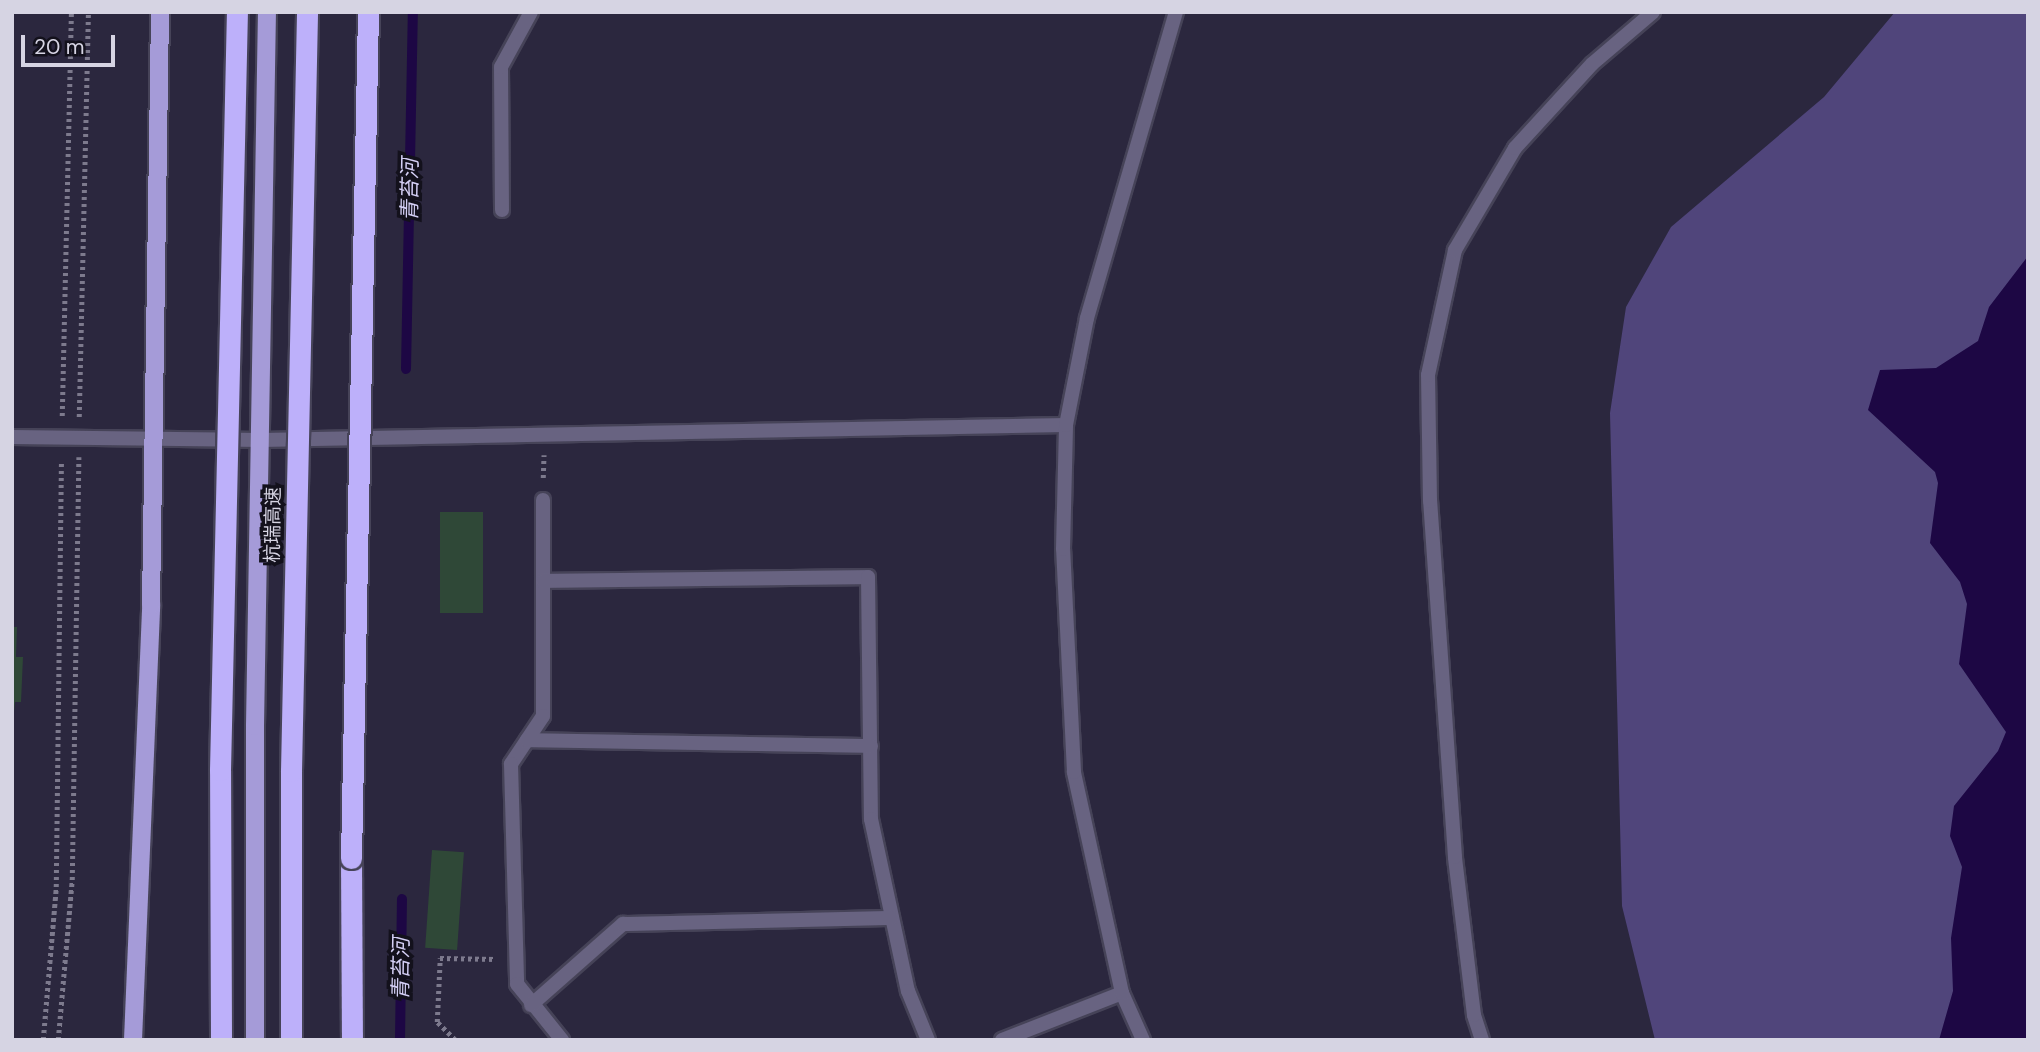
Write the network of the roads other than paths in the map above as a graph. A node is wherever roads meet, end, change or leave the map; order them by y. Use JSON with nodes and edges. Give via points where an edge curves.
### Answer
{"nodes":[{"id":1,"x":160,"y":12,"type":"edge"},
{"id":2,"x":237,"y":12,"type":"edge"},
{"id":3,"x":267,"y":12,"type":"edge"},
{"id":4,"x":307,"y":12,"type":"edge"},
{"id":5,"x":368,"y":12,"type":"edge"},
{"id":6,"x":531,"y":12,"type":"edge"},
{"id":7,"x":1176,"y":12,"type":"edge"},
{"id":8,"x":1653,"y":12,"type":"edge"},
{"id":9,"x":502,"y":210,"type":"dead end"},
{"id":10,"x":1066,"y":425,"type":"junction"},
{"id":11,"x":12,"y":438,"type":"edge"},
{"id":12,"x":153,"y":440,"type":"junction"},
{"id":13,"x":261,"y":440,"type":"junction"},
{"id":14,"x":543,"y":500,"type":"road end"},
{"id":15,"x":543,"y":581,"type":"junction"},
{"id":16,"x":527,"y":740,"type":"junction"},
{"id":17,"x":871,"y":746,"type":"junction"},
{"id":18,"x":892,"y":918,"type":"junction"},
{"id":19,"x":1122,"y":993,"type":"junction"},
{"id":20,"x":531,"y":1005,"type":"junction"},
{"id":21,"x":133,"y":1040,"type":"edge"},
{"id":22,"x":221,"y":1040,"type":"edge"},
{"id":23,"x":255,"y":1040,"type":"edge"},
{"id":24,"x":291,"y":1040,"type":"edge"},
{"id":25,"x":352,"y":1040,"type":"edge"},
{"id":26,"x":562,"y":1040,"type":"edge"},
{"id":27,"x":928,"y":1040,"type":"edge"},
{"id":28,"x":1002,"y":1040,"type":"edge"},
{"id":29,"x":1143,"y":1040,"type":"edge"},
{"id":30,"x":1482,"y":1040,"type":"edge"}],
"edges":[{"from":1,"to":12,"type":"main road"},
{"from":2,"to":22,"type":"highway","bridge":true,"via":[[220,756]]},
{"from":3,"to":13,"type":"main road"},
{"from":4,"to":24,"type":"highway","name":"杭瑞高速","bridge":true,"via":[[291,757]]},
{"from":5,"to":25,"type":"highway","bridge":true,"via":[[351,858]]},
{"from":6,"to":9,"type":"street","via":[[501,67]]},
{"from":7,"to":10,"type":"street","via":[[1087,318]]},
{"from":8,"to":30,"type":"street","via":[[1592,64],[1515,148],[1455,250],[1428,375],[1430,501],[1455,857],[1474,1015]]},
{"from":10,"to":13,"type":"street"},
{"from":10,"to":19,"type":"street","via":[[1063,549],[1074,772]]},
{"from":11,"to":12,"type":"street"},
{"from":12,"to":13,"type":"street"},
{"from":12,"to":21,"type":"main road"},
{"from":13,"to":23,"type":"main road"},
{"from":14,"to":15,"type":"street"},
{"from":15,"to":16,"type":"street","via":[[544,716]]},
{"from":15,"to":17,"type":"street","via":[[868,577]]},
{"from":16,"to":17,"type":"street"},
{"from":16,"to":20,"type":"street","via":[[511,764],[517,984]]},
{"from":17,"to":18,"type":"street","via":[[871,819]]},
{"from":18,"to":20,"type":"street","via":[[623,924]]},
{"from":18,"to":27,"type":"street","via":[[908,991]]},
{"from":19,"to":28,"type":"street"},
{"from":19,"to":29,"type":"street"},
{"from":20,"to":26,"type":"street"}]}
